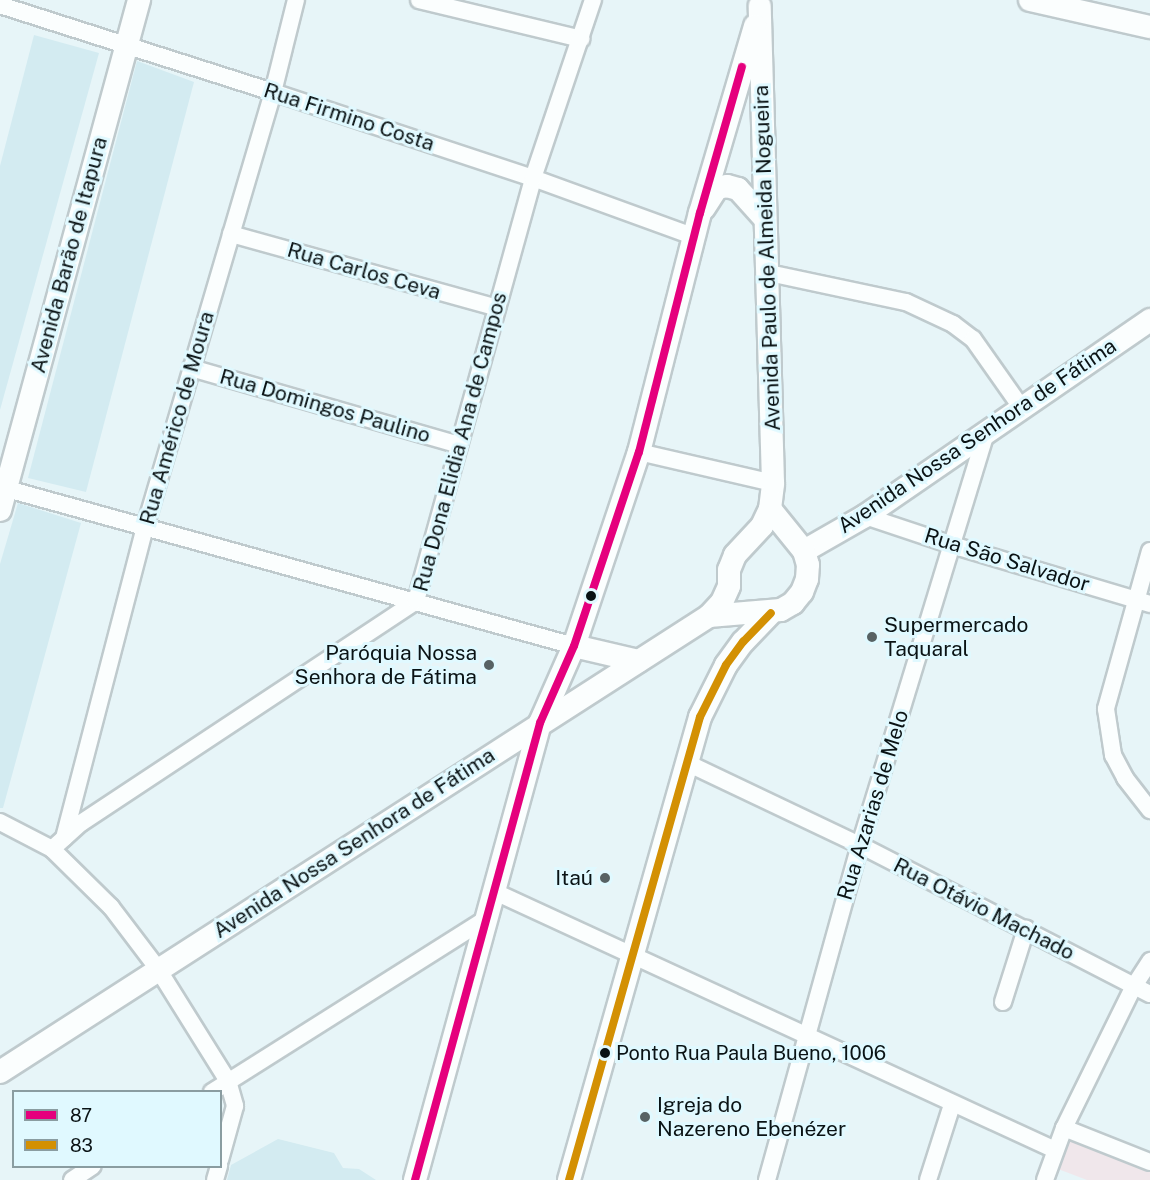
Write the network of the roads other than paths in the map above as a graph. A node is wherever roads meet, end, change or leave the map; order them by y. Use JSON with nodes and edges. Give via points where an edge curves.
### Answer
{"nodes":[{"id":1,"x":127,"y":0,"type":"edge"},
{"id":2,"x":139,"y":0,"type":"edge"},
{"id":3,"x":296,"y":0,"type":"edge"},
{"id":4,"x":419,"y":0,"type":"edge"},
{"id":5,"x":593,"y":0,"type":"edge"},
{"id":6,"x":1030,"y":0,"type":"edge"},
{"id":7,"x":761,"y":3,"type":"edge"},
{"id":8,"x":0,"y":5,"type":"edge"},
{"id":9,"x":1150,"y":27,"type":"edge"},
{"id":10,"x":581,"y":39,"type":"junction"},
{"id":11,"x":121,"y":43,"type":"junction"},
{"id":12,"x":273,"y":92,"type":"junction"},
{"id":13,"x":533,"y":178,"type":"junction"},
{"id":14,"x":700,"y":213,"type":"junction"},
{"id":15,"x":765,"y":219,"type":"junction"},
{"id":16,"x":231,"y":234,"type":"junction"},
{"id":17,"x":695,"y":237,"type":"junction"},
{"id":18,"x":769,"y":273,"type":"junction"},
{"id":19,"x":497,"y":308,"type":"junction"},
{"id":20,"x":1150,"y":320,"type":"edge"},
{"id":21,"x":191,"y":368,"type":"junction"},
{"id":22,"x":1021,"y":407,"type":"junction"},
{"id":23,"x":986,"y":433,"type":"junction"},
{"id":24,"x":459,"y":445,"type":"junction"},
{"id":25,"x":639,"y":452,"type":"junction"},
{"id":26,"x":773,"y":483,"type":"junction"},
{"id":27,"x":1,"y":488,"type":"edge"},
{"id":28,"x":770,"y":509,"type":"junction"},
{"id":29,"x":865,"y":516,"type":"junction"},
{"id":30,"x":145,"y":527,"type":"junction"},
{"id":31,"x":952,"y":545,"type":"junction"},
{"id":32,"x":804,"y":551,"type":"junction"},
{"id":33,"x":1150,"y":551,"type":"edge"},
{"id":34,"x":416,"y":602,"type":"junction"},
{"id":35,"x":1144,"y":602,"type":"edge"},
{"id":36,"x":771,"y":613,"type":"junction"},
{"id":37,"x":709,"y":616,"type":"junction"},
{"id":38,"x":574,"y":646,"type":"junction"},
{"id":39,"x":638,"y":661,"type":"junction"},
{"id":40,"x":540,"y":723,"type":"junction"},
{"id":41,"x":687,"y":763,"type":"junction"},
{"id":42,"x":1150,"y":810,"type":"edge"},
{"id":43,"x":0,"y":822,"type":"edge"},
{"id":44,"x":58,"y":843,"type":"junction"},
{"id":45,"x":860,"y":845,"type":"junction"},
{"id":46,"x":493,"y":891,"type":"junction"},
{"id":47,"x":484,"y":920,"type":"junction"},
{"id":48,"x":1026,"y":929,"type":"junction"},
{"id":49,"x":634,"y":954,"type":"junction"},
{"id":50,"x":1150,"y":961,"type":"edge"},
{"id":51,"x":158,"y":969,"type":"junction"},
{"id":52,"x":1134,"y":986,"type":"junction"},
{"id":53,"x":1150,"y":994,"type":"edge"},
{"id":54,"x":1002,"y":1002,"type":"dead end"},
{"id":55,"x":807,"y":1036,"type":"junction"},
{"id":56,"x":0,"y":1072,"type":"edge"},
{"id":57,"x":228,"y":1081,"type":"junction"},
{"id":58,"x":215,"y":1090,"type":"edge"},
{"id":59,"x":952,"y":1105,"type":"junction"},
{"id":60,"x":1064,"y":1128,"type":"junction"},
{"id":61,"x":1055,"y":1150,"type":"junction"},
{"id":62,"x":222,"y":1153,"type":"edge"},
{"id":63,"x":1150,"y":1162,"type":"edge"},
{"id":64,"x":91,"y":1168,"type":"edge"},
{"id":65,"x":1051,"y":1178,"type":"edge"},
{"id":66,"x":72,"y":1180,"type":"edge"},
{"id":67,"x":415,"y":1180,"type":"edge"},
{"id":68,"x":570,"y":1180,"type":"edge"},
{"id":69,"x":767,"y":1180,"type":"edge"},
{"id":70,"x":928,"y":1180,"type":"edge"}],
"edges":[{"from":1,"to":11,"type":"main road","name":"Avenida Barão de Itapura"},
{"from":2,"to":11,"type":"main road","name":"Avenida Barão de Itapura"},
{"from":3,"to":12,"type":"street","name":"Rua Américo de Moura"},
{"from":4,"to":10,"type":"street"},
{"from":5,"to":10,"type":"street","name":"Rua Dona Elidia Ana de Campos"},
{"from":6,"to":9,"type":"main road"},
{"from":7,"to":14,"type":"main road"},
{"from":7,"to":15,"type":"main road","name":"Avenida Paulo de Almeida Nogueira"},
{"from":8,"to":11,"type":"street","name":"Rua Firmino Costa"},
{"from":10,"to":13,"type":"street","name":"Rua Dona Elidia Ana de Campos"},
{"from":11,"to":12,"type":"street","name":"Rua Firmino Costa"},
{"from":11,"to":27,"type":"main road","name":"Avenida Barão de Itapura"},
{"from":12,"to":13,"type":"street","name":"Rua Firmino Costa"},
{"from":12,"to":16,"type":"street","name":"Rua Américo de Moura"},
{"from":13,"to":17,"type":"street","name":"Rua Firmino Costa"},
{"from":13,"to":19,"type":"street","name":"Rua Dona Elidia Ana de Campos"},
{"from":14,"to":15,"type":"main road","via":[[717,188],[727,186],[738,189]]},
{"from":14,"to":17,"type":"main road"},
{"from":15,"to":18,"type":"main road","name":"Avenida Paulo de Almeida Nogueira"},
{"from":16,"to":19,"type":"street","name":"Rua Carlos Ceva"},
{"from":16,"to":21,"type":"street","name":"Rua Américo de Moura"},
{"from":17,"to":25,"type":"main road"},
{"from":18,"to":22,"type":"street","via":[[906,302],[953,324],[973,339]]},
{"from":18,"to":26,"type":"main road","name":"Avenida Paulo de Almeida Nogueira"},
{"from":19,"to":24,"type":"street","name":"Rua Dona Elidia Ana de Campos"},
{"from":20,"to":22,"type":"main road","name":"Avenida Nossa Senhora de Fátima"},
{"from":21,"to":24,"type":"street","name":"Rua Domingos Paulino"},
{"from":21,"to":30,"type":"street","name":"Rua Américo de Moura"},
{"from":22,"to":23,"type":"main road","name":"Avenida Nossa Senhora de Fátima"},
{"from":23,"to":29,"type":"main road","name":"Avenida Nossa Senhora de Fátima"},
{"from":23,"to":31,"type":"street","name":"Rua Azarias de Melo"},
{"from":24,"to":34,"type":"street","name":"Rua Dona Elidia Ana de Campos"},
{"from":25,"to":26,"type":"street"},
{"from":25,"to":38,"type":"main road"},
{"from":26,"to":28,"type":"main road","name":"Avenida Paulo de Almeida Nogueira"},
{"from":27,"to":30,"type":"street"},
{"from":28,"to":32,"type":"main road"},
{"from":28,"to":37,"type":"main road","via":[[762,526],[735,555],[729,570],[729,586],[722,602]]},
{"from":29,"to":31,"type":"street","name":"Rua São Salvador"},
{"from":29,"to":32,"type":"main road","name":"Avenida Nossa Senhora de Fátima"},
{"from":30,"to":34,"type":"street"},
{"from":30,"to":44,"type":"street","name":"Rua Américo de Moura"},
{"from":31,"to":35,"type":"street","name":"Rua São Salvador"},
{"from":31,"to":45,"type":"street","name":"Rua Azarias de Melo"},
{"from":32,"to":36,"type":"main road","via":[[808,565],[802,592],[793,603]]},
{"from":33,"to":35,"type":"street"},
{"from":34,"to":38,"type":"street"},
{"from":34,"to":44,"type":"street","name":"Rua Dona Elidia Ana de Campos","via":[[91,817]]},
{"from":35,"to":42,"type":"street","via":[[1106,710],[1113,754],[1125,778]]},
{"from":36,"to":37,"type":"main road"},
{"from":36,"to":41,"type":"main road","via":[[743,642],[710,693]]},
{"from":37,"to":39,"type":"main road","name":"Avenida Nossa Senhora de Fátima"},
{"from":38,"to":39,"type":"main road"},
{"from":38,"to":40,"type":"main road"},
{"from":39,"to":40,"type":"main road","name":"Avenida Nossa Senhora de Fátima"},
{"from":40,"to":46,"type":"main road"},
{"from":40,"to":51,"type":"main road","name":"Avenida Nossa Senhora de Fátima"},
{"from":41,"to":45,"type":"street","name":"Rua Otávio Machado"},
{"from":41,"to":49,"type":"main road"},
{"from":43,"to":44,"type":"street"},
{"from":44,"to":51,"type":"street"},
{"from":45,"to":48,"type":"street","name":"Rua Otávio Machado"},
{"from":45,"to":55,"type":"street","name":"Rua Azarias de Melo"},
{"from":46,"to":47,"type":"main road"},
{"from":46,"to":49,"type":"street"},
{"from":47,"to":57,"type":"street"},
{"from":47,"to":67,"type":"main road"},
{"from":48,"to":52,"type":"street","name":"Rua Otávio Machado"},
{"from":48,"to":54,"type":"street"},
{"from":49,"to":55,"type":"street"},
{"from":49,"to":68,"type":"main road"},
{"from":50,"to":52,"type":"street"},
{"from":51,"to":56,"type":"main road","name":"Avenida Nossa Senhora de Fátima"},
{"from":51,"to":57,"type":"street"},
{"from":52,"to":53,"type":"street","name":"Rua Otávio Machado"},
{"from":52,"to":60,"type":"street"},
{"from":55,"to":59,"type":"street"},
{"from":55,"to":69,"type":"street","name":"Rua Azarias de Melo"},
{"from":57,"to":58,"type":"street"},
{"from":57,"to":62,"type":"street","via":[[235,1106]]},
{"from":59,"to":61,"type":"street"},
{"from":59,"to":70,"type":"street"},
{"from":60,"to":61,"type":"street"},
{"from":60,"to":63,"type":"street"},
{"from":61,"to":65,"type":"street"},
{"from":64,"to":66,"type":"street"}]}
